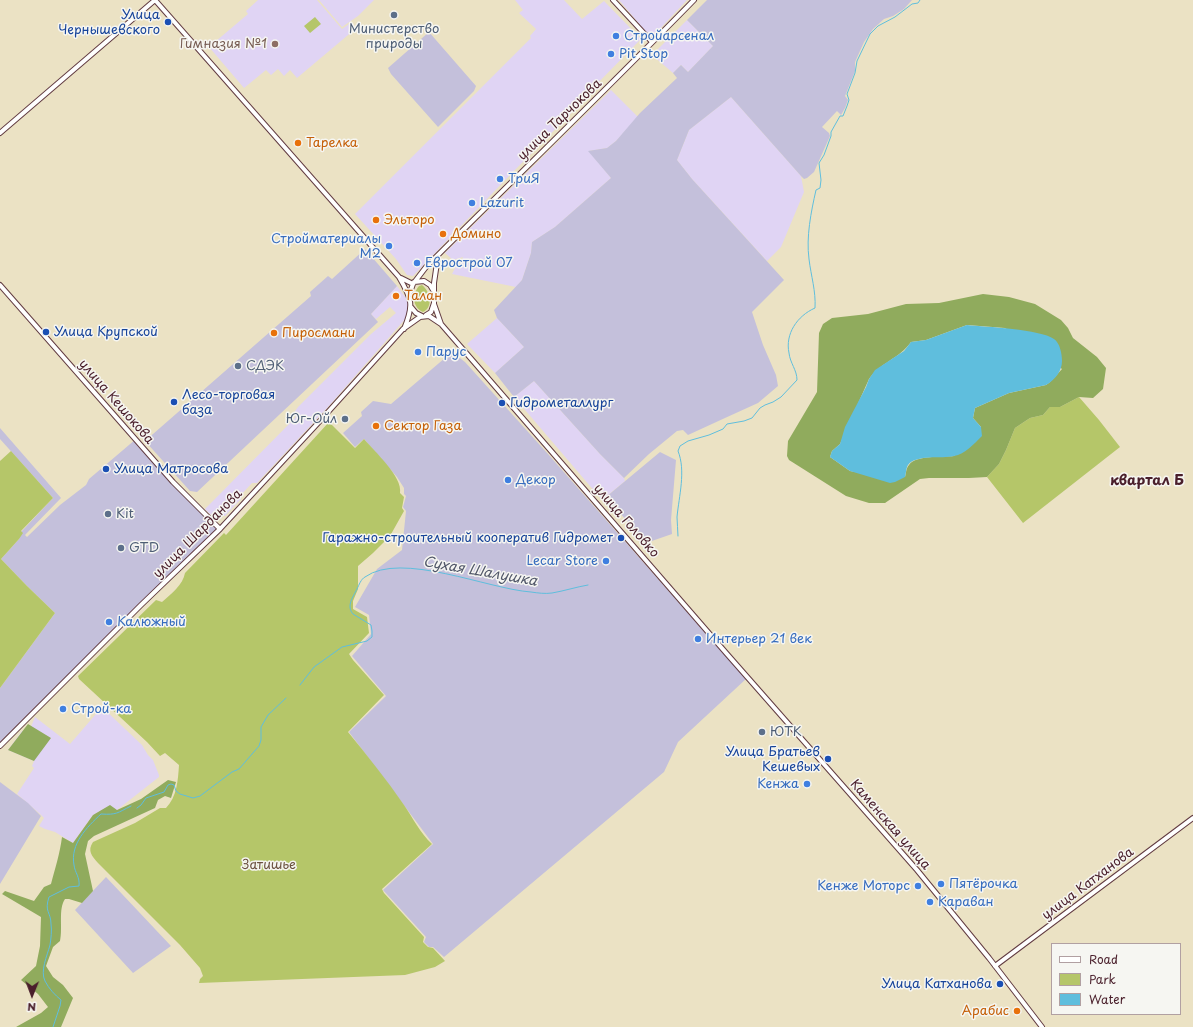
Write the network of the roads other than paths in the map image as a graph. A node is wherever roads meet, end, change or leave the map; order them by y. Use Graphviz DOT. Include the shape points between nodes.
graph roads {
  1 [pos="155,0"];
  2 [pos="613,0"];
  3 [pos="694,0"];
  4 [pos="652,42"];
  5 [pos="0,133"];
  6 [pos="439,255"];
  7 [pos="399,277"];
  8 [pos="414,283"];
  9 [pos="0,285"];
  10 [pos="433,290"];
  11 [pos="409,296"];
  12 [pos="434,303"];
  13 [pos="411,307"];
  14 [pos="424,316"];
  15 [pos="441,324"];
  16 [pos="403,329"];
  17 [pos="220,529"];
  18 [pos="795,731"];
  19 [pos="0,746"];
  20 [pos="1193,818"];
  21 [pos="995,966"];
  22 [pos="1042,1027"];
  1 -- 5 [label="street"];
  1 -- 7 [label="street"];
  2 -- 4 [label="street"];
  3 -- 4 [label="street, улица Тарчокова"];
  4 -- 6 [label="street, улица Тарчокова"];
  6 -- 8 [label="street, улица Тарчокова"];
  6 -- 10 [label="street"];
  7 -- 8 [label="street"];
  7 -- 11 [label="street"];
  8 -- 10 [label="street" via="424,281"];
  8 -- 11 [label="street"];
  9 -- 17 [label="street, улица Кешокова" via="173,482"];
  10 -- 12 [label="street"];
  11 -- 13 [label="street"];
  12 -- 14 [label="street" via="431,312"];
  12 -- 15 [label="street"];
  13 -- 14 [label="street" via="416,313"];
  13 -- 16 [label="street"];
  14 -- 15 [label="street" via="432,317"];
  14 -- 16 [label="street"];
  15 -- 18 [label="street, улица Головко"];
  16 -- 17 [label="street, улица Шарданова"];
  17 -- 19 [label="street, улица Шарданова" via="140,605"];
  18 -- 21 [label="street, Каменская улица" via="917,870"];
  20 -- 21 [label="street, улица Катханова"];
  21 -- 22 [label="street, Каменская улица"];
}
